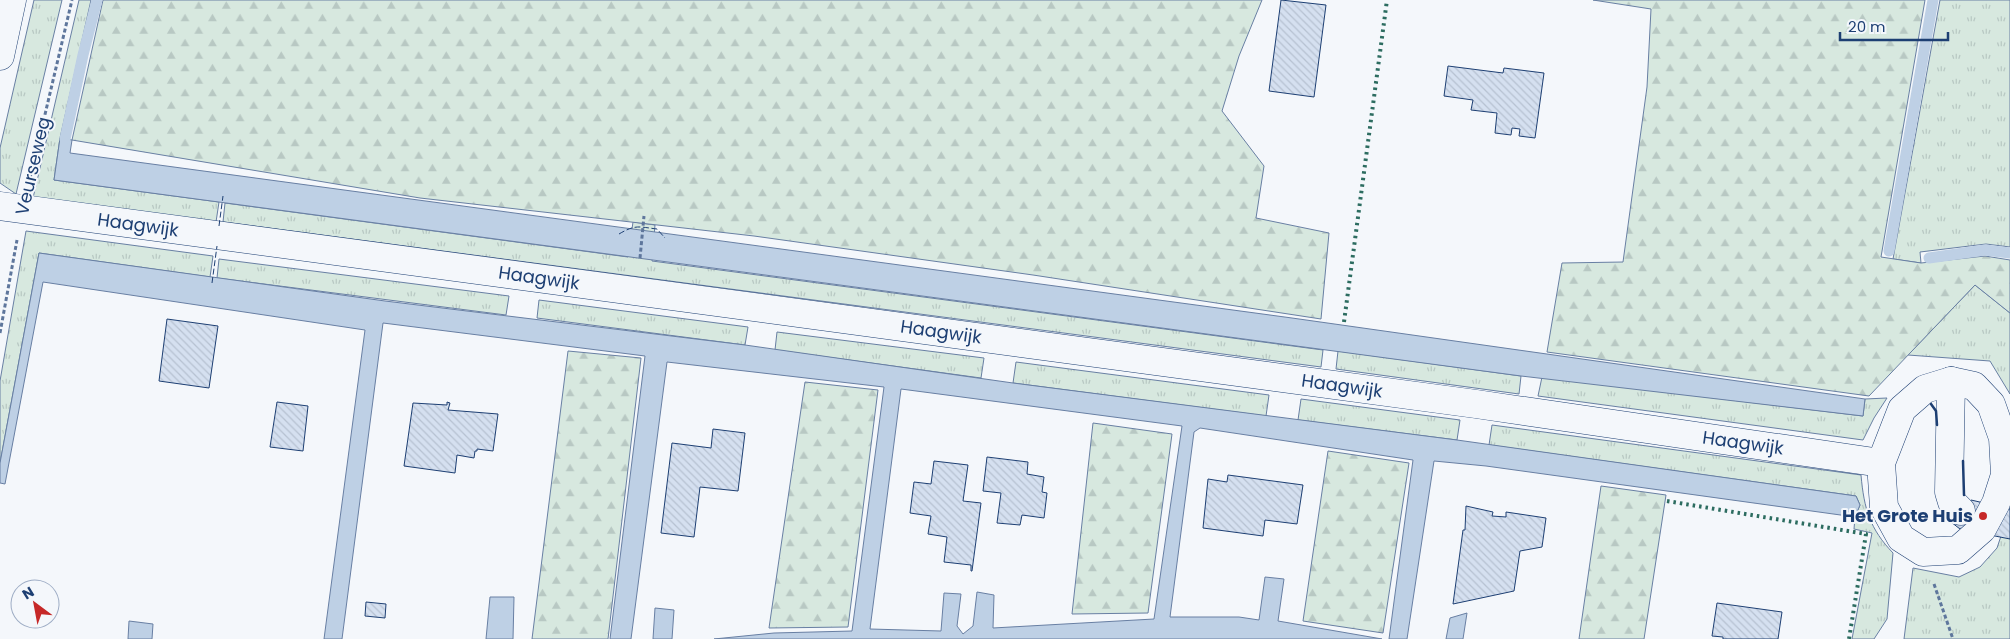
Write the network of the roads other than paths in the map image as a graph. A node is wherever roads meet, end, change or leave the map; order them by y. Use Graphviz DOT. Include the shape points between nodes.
graph roads {
  1 [pos="12,0"];
  2 [pos="0,56"];
  3 [pos="11,208"];
  4 [pos="1951,382"];
  5 [pos="1881,463"];
  6 [pos="1961,511"];
  1 -- 2 [label="street"];
  3 -- 5 [label="street, Haagwijk" via="1503,408"];
  4 -- 5 [label="street" via="1925,388 1902,409"];
  4 -- 5 [label="street" via="1974,386 1991,404 2003,438 2005,475 1996,503 1982,529 1958,550 1923,552 1901,538 1884,507"];
  4 -- 6 [label="street" via="1949,492 1952,502"];
}
